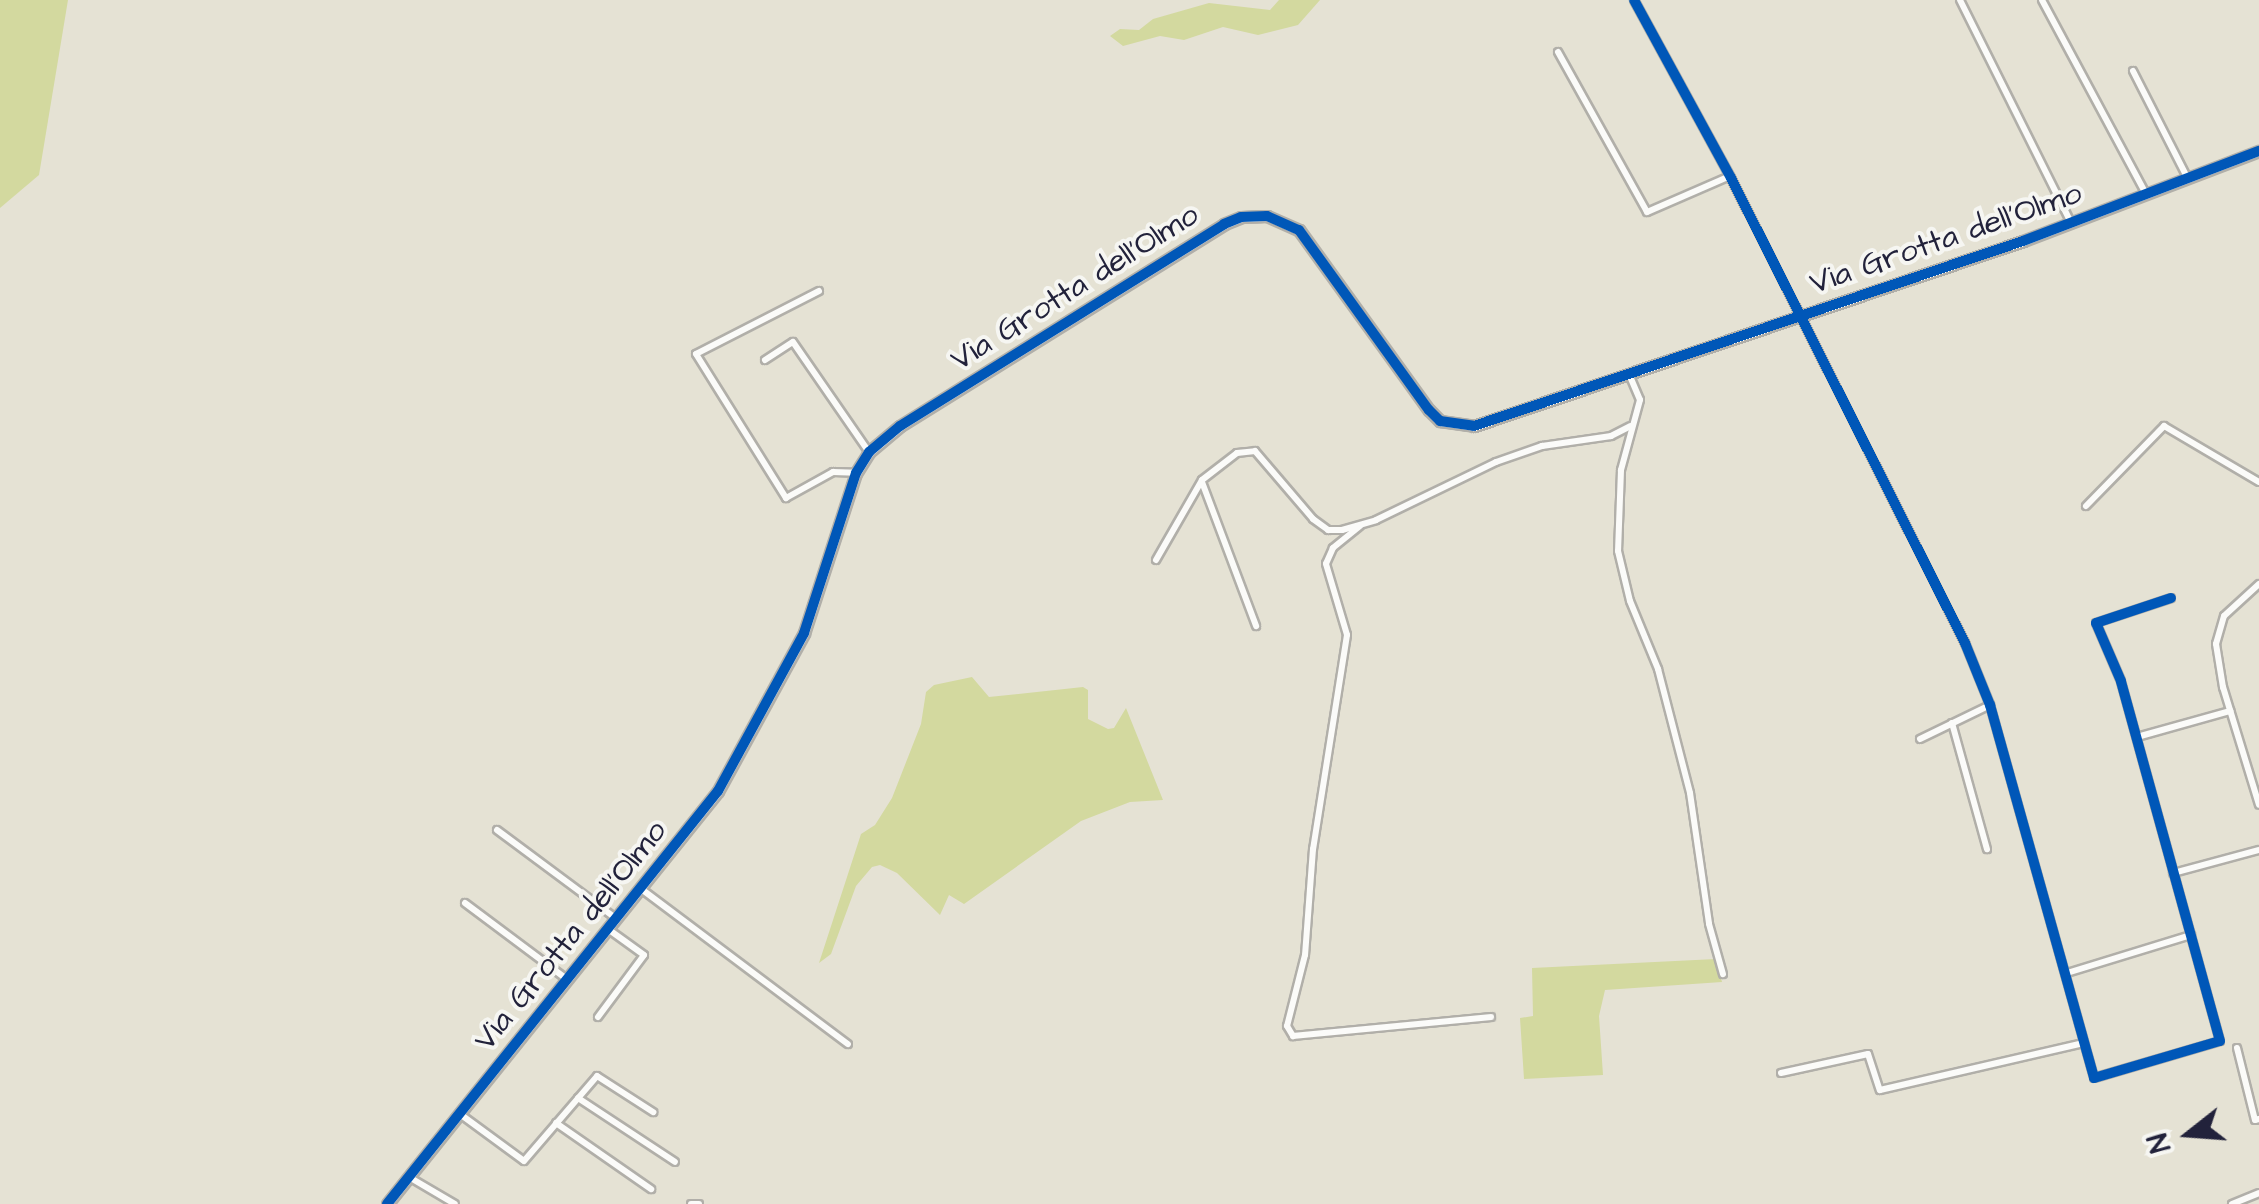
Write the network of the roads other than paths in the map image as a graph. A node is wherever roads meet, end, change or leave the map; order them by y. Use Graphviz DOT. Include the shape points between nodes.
graph roads {
  1 [pos="1634,0"];
  2 [pos="1960,0"];
  3 [pos="2042,0"];
  4 [pos="1558,52"];
  5 [pos="2133,71"];
  6 [pos="2259,151"];
  7 [pos="1730,176"];
  8 [pos="2188,178"];
  9 [pos="2146,195"];
  10 [pos="2071,223"];
  11 [pos="819,291"];
  12 [pos="1801,315"];
  13 [pos="765,360"];
  14 [pos="1629,373"];
  15 [pos="1630,426"];
  16 [pos="869,452"];
  17 [pos="856,473"];
  18 [pos="1202,480"];
  19 [pos="2259,482"];
  20 [pos="2086,506"];
  21 [pos="1360,526"];
  22 [pos="1156,560"];
  23 [pos="2259,584"];
  24 [pos="2171,598"];
  25 [pos="1256,626"];
  26 [pos="1990,705"];
  27 [pos="2230,711"];
  28 [pos="1952,723"];
  29 [pos="2137,737"];
  30 [pos="1920,739"];
  31 [pos="2259,805"];
  32 [pos="497,830"];
  33 [pos="1987,849"];
  34 [pos="2259,850"];
  35 [pos="2174,873"];
  36 [pos="640,888"];
  37 [pos="465,904"];
  38 [pos="616,919"];
  39 [pos="608,929"];
  40 [pos="2191,935"];
  41 [pos="2067,973"];
  42 [pos="1724,974"];
  43 [pos="569,980"];
  44 [pos="598,1017"];
  45 [pos="1491,1017"];
  46 [pos="2084,1043"];
  47 [pos="848,1044"];
  48 [pos="2236,1048"];
  49 [pos="1780,1073"];
  50 [pos="578,1098"];
  51 [pos="653,1112"];
  52 [pos="460,1114"];
  53 [pos="2259,1119"];
  54 [pos="556,1123"];
  55 [pos="675,1162"];
  56 [pos="409,1178"];
  57 [pos="651,1189"];
  58 [pos="2259,1193"];
  59 [pos="387,1204"];
  60 [pos="455,1204"];
  61 [pos="691,1204"];
  62 [pos="699,1204"];
  63 [pos="2232,1204"];
  1 -- 7 [label="street"];
  2 -- 10 [label="street"];
  3 -- 9 [label="street"];
  4 -- 7 [label="street" via="1647,212"];
  5 -- 8 [label="street"];
  6 -- 8 [label="street, Via Grotta dell'Olmo"];
  7 -- 12 [label="street"];
  8 -- 9 [label="street, Via Grotta dell'Olmo"];
  9 -- 10 [label="street, Via Grotta dell'Olmo"];
  10 -- 12 [label="street, Via Grotta dell'Olmo"];
  11 -- 17 [label="street" via="696,354 786,498 832,472"];
  12 -- 14 [label="street, Via Grotta dell'Olmo"];
  12 -- 26 [label="street" via="1923,553"];
  13 -- 16 [label="street" via="793,342"];
  14 -- 15 [label="street" via="1640,400"];
  14 -- 16 [label="street, Via Grotta dell'Olmo" via="1474,426 1440,421 1308,238 1277,219 1242,217 900,426"];
  15 -- 21 [label="street" via="1496,462"];
  15 -- 42 [label="street" via="1618,551 1690,793 1709,924"];
  16 -- 17 [label="street, Via Grotta dell'Olmo"];
  17 -- 36 [label="street, Via Grotta dell'Olmo" via="804,633 718,791"];
  18 -- 21 [label="street" via="1236,453 1255,451 1328,530"];
  18 -- 22 [label="street"];
  18 -- 25 [label="street"];
  19 -- 20 [label="street" via="2164,426"];
  21 -- 45 [label="street" via="1333,548 1326,564 1348,636 1313,848 1305,954 1287,1026 1293,1036"];
  23 -- 27 [label="street" via="2224,616 2216,644"];
  24 -- 29 [label="street" via="2096,623"];
  26 -- 28 [label="street"];
  26 -- 41 [label="street"];
  27 -- 29 [label="street"];
  27 -- 31 [label="street"];
  28 -- 30 [label="street"];
  28 -- 33 [label="street"];
  29 -- 35 [label="street"];
  32 -- 38 [label="street"];
  34 -- 35 [label="street"];
  35 -- 40 [label="street"];
  36 -- 38 [label="street, Via Grotta dell'Olmo"];
  36 -- 47 [label="street"];
  37 -- 43 [label="street"];
  38 -- 39 [label="street, Via Grotta dell'Olmo"];
  39 -- 43 [label="street, Via Grotta dell'Olmo"];
  39 -- 44 [label="street" via="644,954"];
  40 -- 41 [label="street"];
  40 -- 46 [label="street" via="2220,1040 2094,1078"];
  41 -- 46 [label="street"];
  43 -- 52 [label="street, Via Grotta dell'Olmo"];
  46 -- 49 [label="street" via="1880,1090 1868,1054"];
  48 -- 53 [label="street" via="2254,1120"];
  50 -- 51 [label="street" via="596,1076"];
  50 -- 54 [label="street"];
  50 -- 55 [label="street"];
  52 -- 54 [label="street" via="524,1161"];
  52 -- 56 [label="street, Via Grotta dell'Olmo"];
  54 -- 57 [label="street"];
  56 -- 59 [label="street, Via Grotta dell'Olmo"];
  56 -- 60 [label="street"];
  58 -- 63 [label="street"];
  61 -- 62 [label="street"];
}
